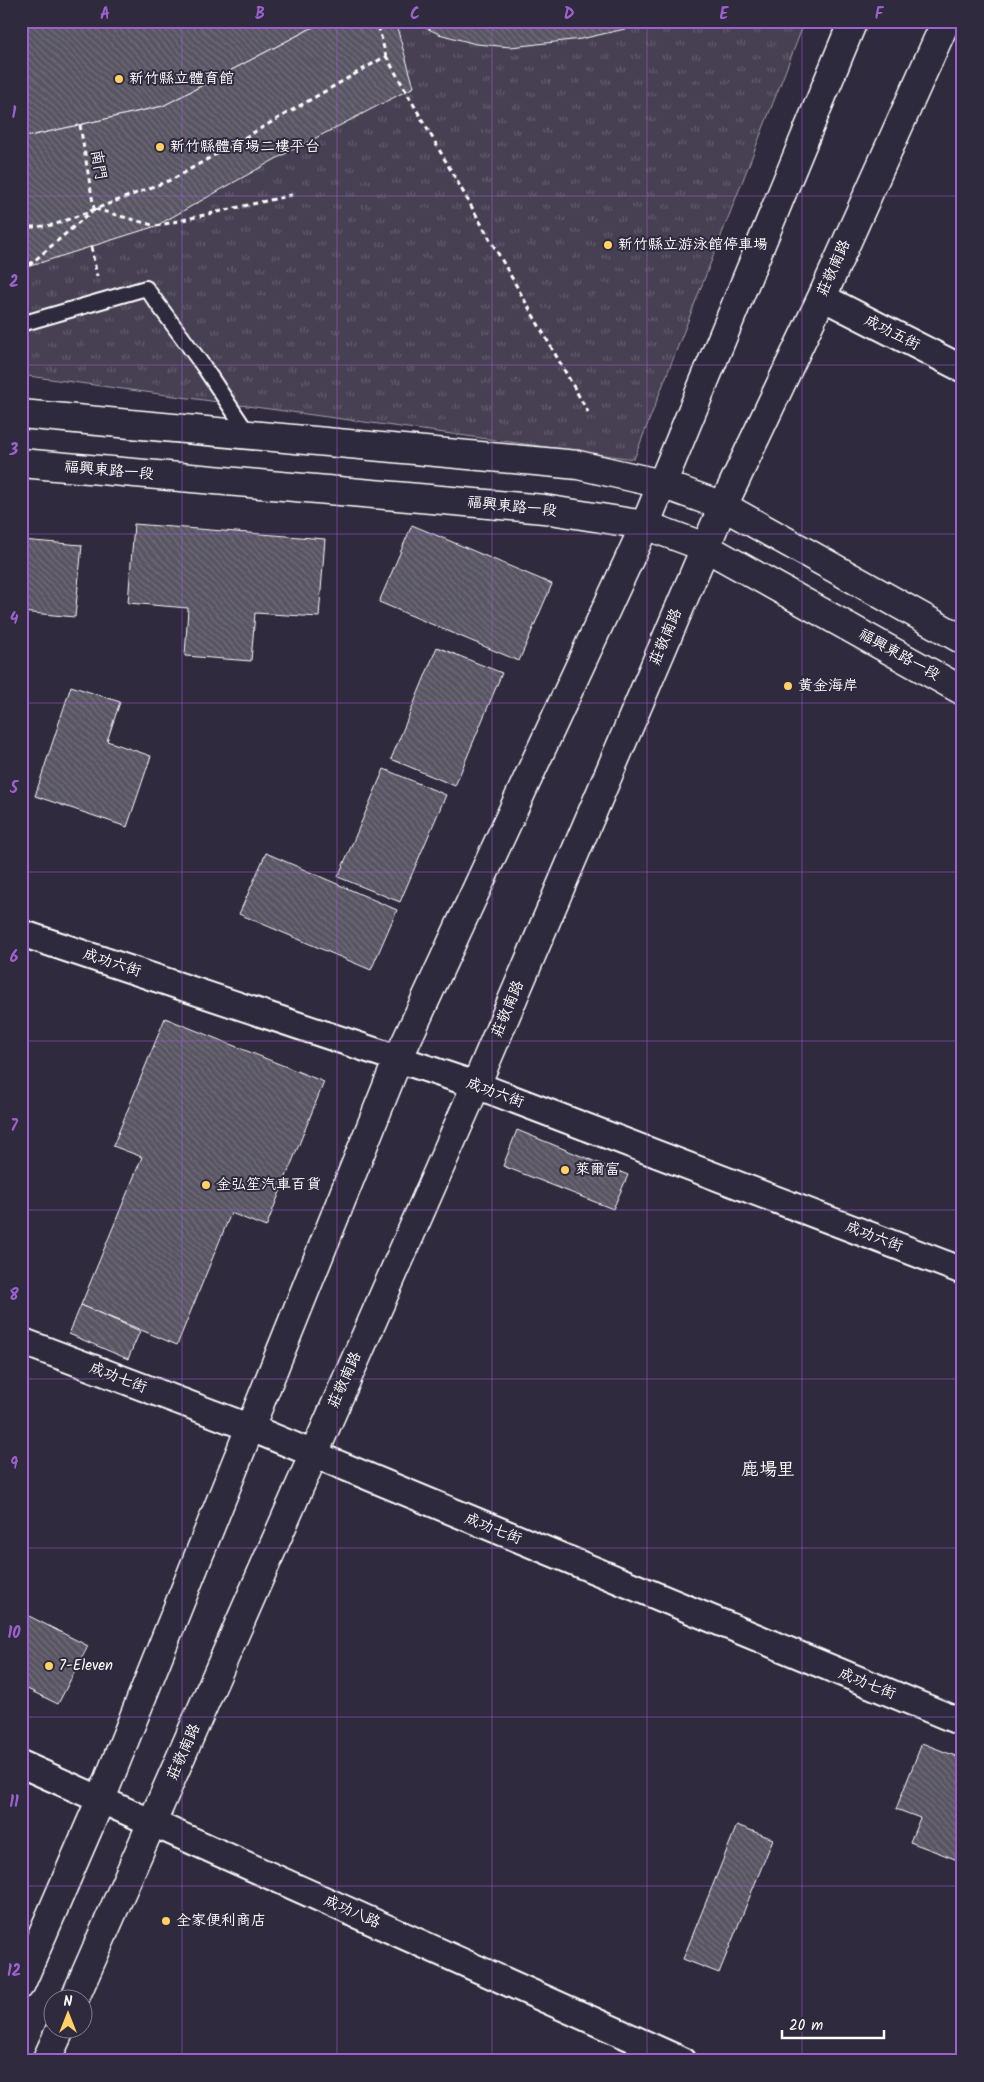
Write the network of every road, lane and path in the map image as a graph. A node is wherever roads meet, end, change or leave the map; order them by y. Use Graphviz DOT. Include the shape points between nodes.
graph roads {
  1 [pos="377,21"];
  2 [pos="853,21"];
  3 [pos="946,21"];
  4 [pos="386,56"];
  5 [pos="80,125"];
  6 [pos="292,195"];
  7 [pos="94,208"];
  8 [pos="21,228"];
  9 [pos="21,269"];
  10 [pos="822,297"];
  11 [pos="21,324"];
  12 [pos="963,369"];
  13 [pos="588,412"];
  14 [pos="21,414"];
  15 [pos="249,435"];
  16 [pos="21,463"];
  17 [pos="662,484"];
  18 [pos="722,506"];
  19 [pos="645,526"];
  20 [pos="705,547"];
  21 [pos="963,640"];
  22 [pos="963,691"];
  23 [pos="21,933"];
  24 [pos="398,1059"];
  25 [pos="476,1085"];
  26 [pos="963,1271"];
  27 [pos="21,1341"];
  28 [pos="251,1428"];
  29 [pos="313,1454"];
  30 [pos="963,1723"];
  31 [pos="21,1764"];
  32 [pos="101,1799"];
  33 [pos="152,1823"];
  34 [pos="21,1984"];
  35 [pos="78,1990"];
  36 [pos="55,2040"];
  37 [pos="46,2061"];
  38 [pos="684,2061"];
  1 -- 4 [label="path"];
  2 -- 17 [label="street"];
  3 -- 10 [label="street, 莊敬南路"];
  4 -- 7 [label="path" via="173,180"];
  4 -- 13 [label="path"];
  5 -- 7 [label="path, 南門"];
  6 -- 7 [label="path" via="156,226"];
  7 -- 8 [label="path" via="54,225"];
  7 -- 9 [label="path"];
  10 -- 12 [label="street, 成功五街"];
  10 -- 18 [label="street, 莊敬南路"];
  11 -- 15 [label="lane" via="146,288"];
  14 -- 15 [label="street"];
  15 -- 17 [label="street" via="578,465"];
  16 -- 19 [label="street, 福興東路一段" via="544,509"];
  17 -- 18 [label="street"];
  17 -- 19 [label="street"];
  18 -- 20 [label="street, 莊敬南路"];
  18 -- 21 [label="street"];
  19 -- 20 [label="street, 福興東路一段"];
  19 -- 24 [label="street"];
  20 -- 22 [label="street, 福興東路一段"];
  20 -- 25 [label="street, 莊敬南路"];
  23 -- 24 [label="street, 成功六街"];
  24 -- 25 [label="street, 成功六街"];
  24 -- 28 [label="street"];
  25 -- 26 [label="street, 成功六街"];
  25 -- 29 [label="street, 莊敬南路"];
  27 -- 28 [label="street, 成功七街"];
  28 -- 29 [label="street, 成功七街"];
  28 -- 32 [label="street"];
  29 -- 30 [label="street, 成功七街"];
  29 -- 33 [label="street, 莊敬南路"];
  31 -- 32 [label="street, 成功八路"];
  32 -- 33 [label="street, 成功八路"];
  32 -- 34 [label="street"];
  33 -- 35 [label="street, 莊敬南路"];
  33 -- 38 [label="street, 成功八路"];
  36 -- 37 [label="street"];
}
